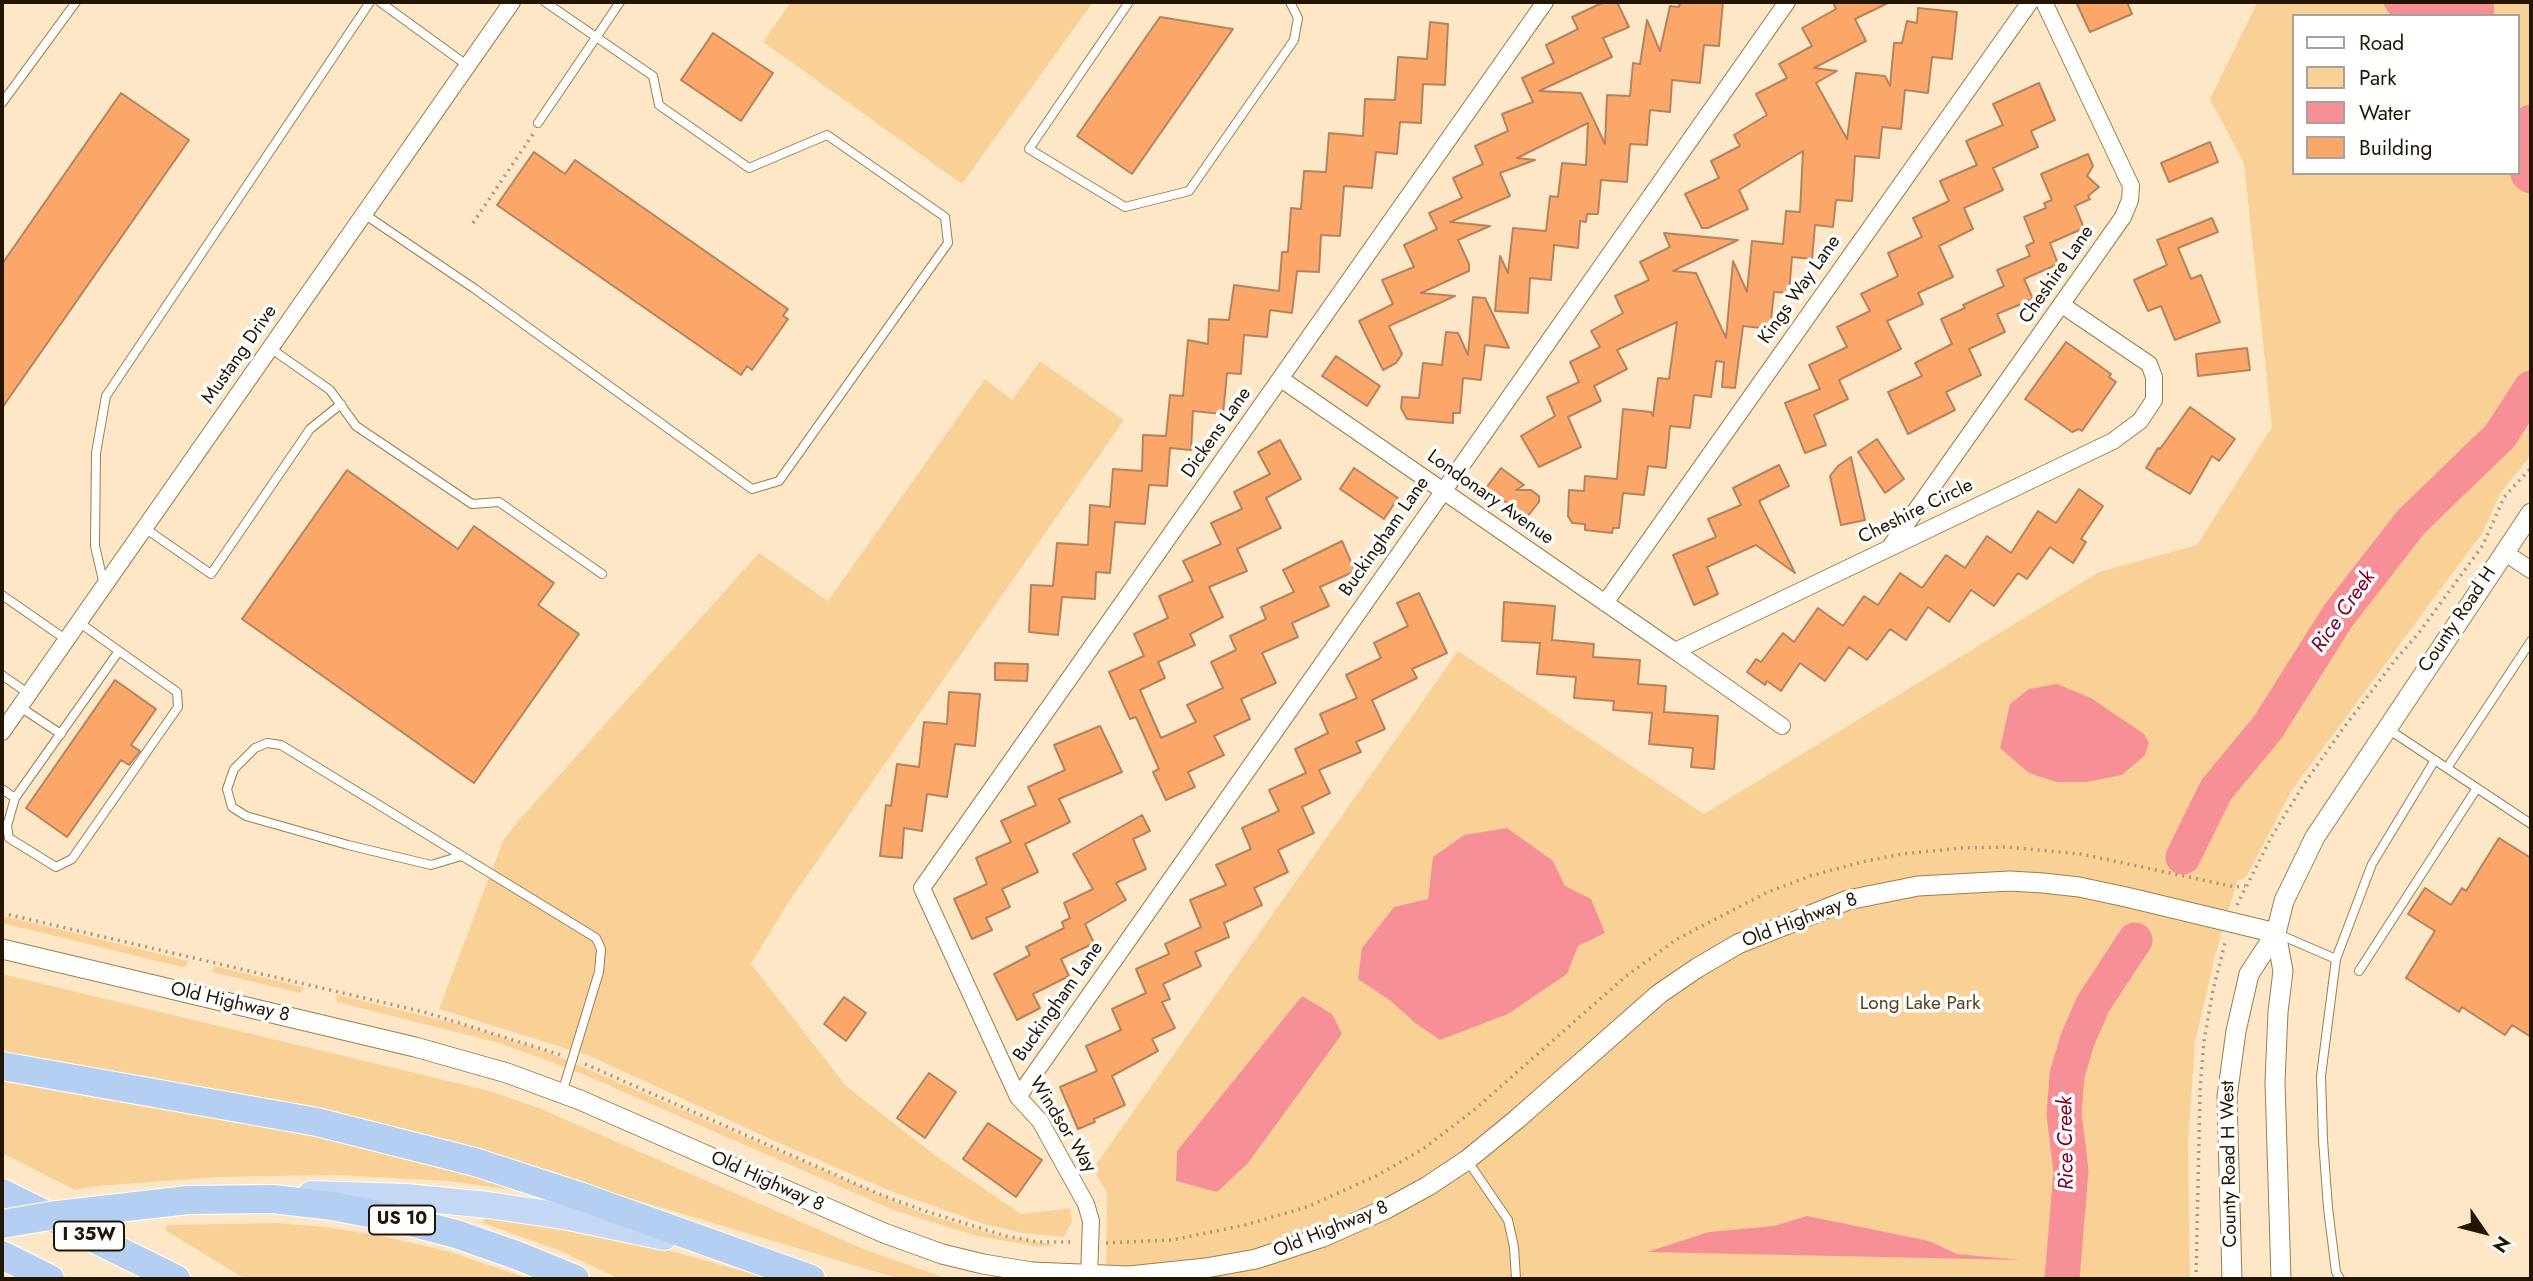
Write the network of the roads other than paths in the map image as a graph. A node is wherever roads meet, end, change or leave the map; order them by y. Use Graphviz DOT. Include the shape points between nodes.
graph roads {
  1 [pos="76,2"];
  2 [pos="370,2"];
  3 [pos="380,2"];
  4 [pos="512,2"];
  5 [pos="545,2"];
  6 [pos="620,2"];
  7 [pos="1129,2"];
  8 [pos="1290,2"];
  9 [pos="1545,2"];
  10 [pos="1787,2"];
  11 [pos="2030,2"];
  12 [pos="2044,2"];
  13 [pos="595,36"];
  14 [pos="468,66"];
  15 [pos="2,103"];
  16 [pos="538,123"];
  17 [pos="364,214"];
  18 [pos="2062,305"];
  19 [pos="270,348"];
  20 [pos="1281,379"];
  21 [pos="341,404"];
  22 [pos="1444,491"];
  23 [pos="2530,518"];
  24 [pos="146,529"];
  25 [pos="1889,549"];
  26 [pos="2504,552"];
  27 [pos="2531,570"];
  28 [pos="602,574"];
  29 [pos="104,587"];
  30 [pos="2,595"];
  31 [pos="1605,603"];
  32 [pos="80,623"];
  33 [pos="68,641"];
  34 [pos="2531,641"];
  35 [pos="119,651"];
  36 [pos="1675,652"];
  37 [pos="2,675"];
  38 [pos="25,701"];
  39 [pos="1782,726"];
  40 [pos="2386,727"];
  41 [pos="2,732"];
  42 [pos="61,734"];
  43 [pos="2435,760"];
  44 [pos="2447,768"];
  45 [pos="2477,788"];
  46 [pos="2,789"];
  47 [pos="15,798"];
  48 [pos="2531,824"];
  49 [pos="461,856"];
  50 [pos="922,888"];
  51 [pos="2276,933"];
  52 [pos="2,949"];
  53 [pos="2336,959"];
  54 [pos="2359,971"];
  55 [pos="2,1066"];
  56 [pos="562,1093"];
  57 [pos="1018,1097"];
  58 [pos="1467,1160"];
  59 [pos="2,1193"];
  60 [pos="220,1199"];
  61 [pos="2,1224"];
  62 [pos="2,1255"];
  63 [pos="1089,1275"];
  64 [pos="50,1279"];
  65 [pos="176,1279"];
  66 [pos="575,1279"];
  67 [pos="809,1279"];
  68 [pos="1516,1279"];
  69 [pos="2232,1279"];
  70 [pos="2281,1279"];
  71 [pos="2340,1279"];
  1 -- 15 [label="lane"];
  2 -- 29 [label="lane" via="106,396 95,466 95,546"];
  3 -- 14 [label="lane"];
  4 -- 14 [label="street, Mustang Drive"];
  5 -- 13 [label="lane"];
  6 -- 13 [label="lane"];
  7 -- 8 [label="lane" via="1029,149 1125,207 1189,191 1294,40 1298,18"];
  9 -- 20 [label="street, Dickens Lane"];
  10 -- 22 [label="street, Buckingham Lane"];
  11 -- 31 [label="street, Kings Way Lane"];
  12 -- 18 [label="street, Cheshire Lane" via="2131,187 2123,217"];
  13 -- 16 [label="lane"];
  13 -- 17 [label="lane" via="653,76 659,106 749,168 827,135 945,216 948,243 779,481 752,489"];
  14 -- 17 [label="street, Mustang Drive"];
  17 -- 19 [label="street, Mustang Drive"];
  18 -- 25 [label="street, Cheshire Lane"];
  18 -- 25 [label="street, Cheshire Circle" via="2149,364 2154,400 2140,421 2113,441"];
  19 -- 21 [label="lane" via="330,390"];
  19 -- 24 [label="street, Mustang Drive"];
  20 -- 22 [label="street, Londonary Avenue"];
  20 -- 50 [label="street, Dickens Lane"];
  21 -- 24 [label="lane" via="310,429 211,574"];
  21 -- 28 [label="lane" via="356,426 472,505 499,502"];
  22 -- 31 [label="street, Londonary Avenue"];
  22 -- 57 [label="street, Buckingham Lane"];
  23 -- 26 [label="street, County Road H"];
  24 -- 29 [label="street, Mustang Drive"];
  25 -- 36 [label="street, Cheshire Circle"];
  26 -- 27 [label="street"];
  26 -- 40 [label="street, County Road H"];
  29 -- 32 [label="street, Mustang Drive"];
  30 -- 33 [label="lane"];
  31 -- 36 [label="street, Londonary Avenue"];
  32 -- 33 [label="street, Mustang Drive"];
  32 -- 35 [label="lane"];
  33 -- 38 [label="street, Mustang Drive"];
  34 -- 44 [label="lane"];
  35 -- 42 [label="lane"];
  35 -- 47 [label="lane" via="177,692 178,707 72,859 57,867 9,838 6,826"];
  36 -- 39 [label="street"];
  37 -- 38 [label="lane"];
  38 -- 41 [label="street, Mustang Drive"];
  38 -- 42 [label="lane"];
  40 -- 43 [label="lane"];
  40 -- 51 [label="street, County Road H West" via="2315,837 2284,901"];
  42 -- 47 [label="lane"];
  43 -- 44 [label="lane"];
  43 -- 53 [label="lane" via="2372,864"];
  44 -- 45 [label="lane"];
  45 -- 48 [label="lane"];
  45 -- 54 [label="lane"];
  46 -- 47 [label="lane"];
  49 -- 49 [label="lane" via="281,745 267,743 255,748 234,769 227,789 232,807 246,816 431,865"];
  49 -- 56 [label="lane" via="596,938 601,949 599,972"];
  50 -- 57 [label="street, Windsor Way"];
  51 -- 53 [label="lane"];
  51 -- 58 [label="street, Old Highway 8" via="2114,894 2043,883 1917,886 1848,900 1738,944 1697,968 1631,1017"];
  51 -- 69 [label="street, County Road H West" via="2249,974 2229,1068"];
  51 -- 70 [label="street, County Road H West" via="2283,971 2275,1082"];
  52 -- 56 [label="street, Old Highway 8" via="415,1047"];
  53 -- 71 [label="lane" via="2321,1076 2328,1208"];
  55 -- 67 [label="highway" via="317,1122 475,1162"];
  56 -- 63 [label="street, Old Highway 8" via="912,1244 999,1267"];
  57 -- 63 [label="street, Windsor Way" via="1040,1121 1086,1204 1091,1221"];
  58 -- 63 [label="street, Old Highway 8" via="1387,1209 1280,1252 1172,1273"];
  58 -- 68 [label="lane" via="1508,1220"];
  59 -- 65 [label="highway, I 35W"];
  60 -- 61 [label="highway, US 10, bridge"];
  60 -- 66 [label="highway, US 10" via="273,1199 394,1218 468,1238"];
  60 -- 67 [label="highway" via="325,1194 488,1205 650,1233"];
  62 -- 64 [label="highway, I 35W"];
}
